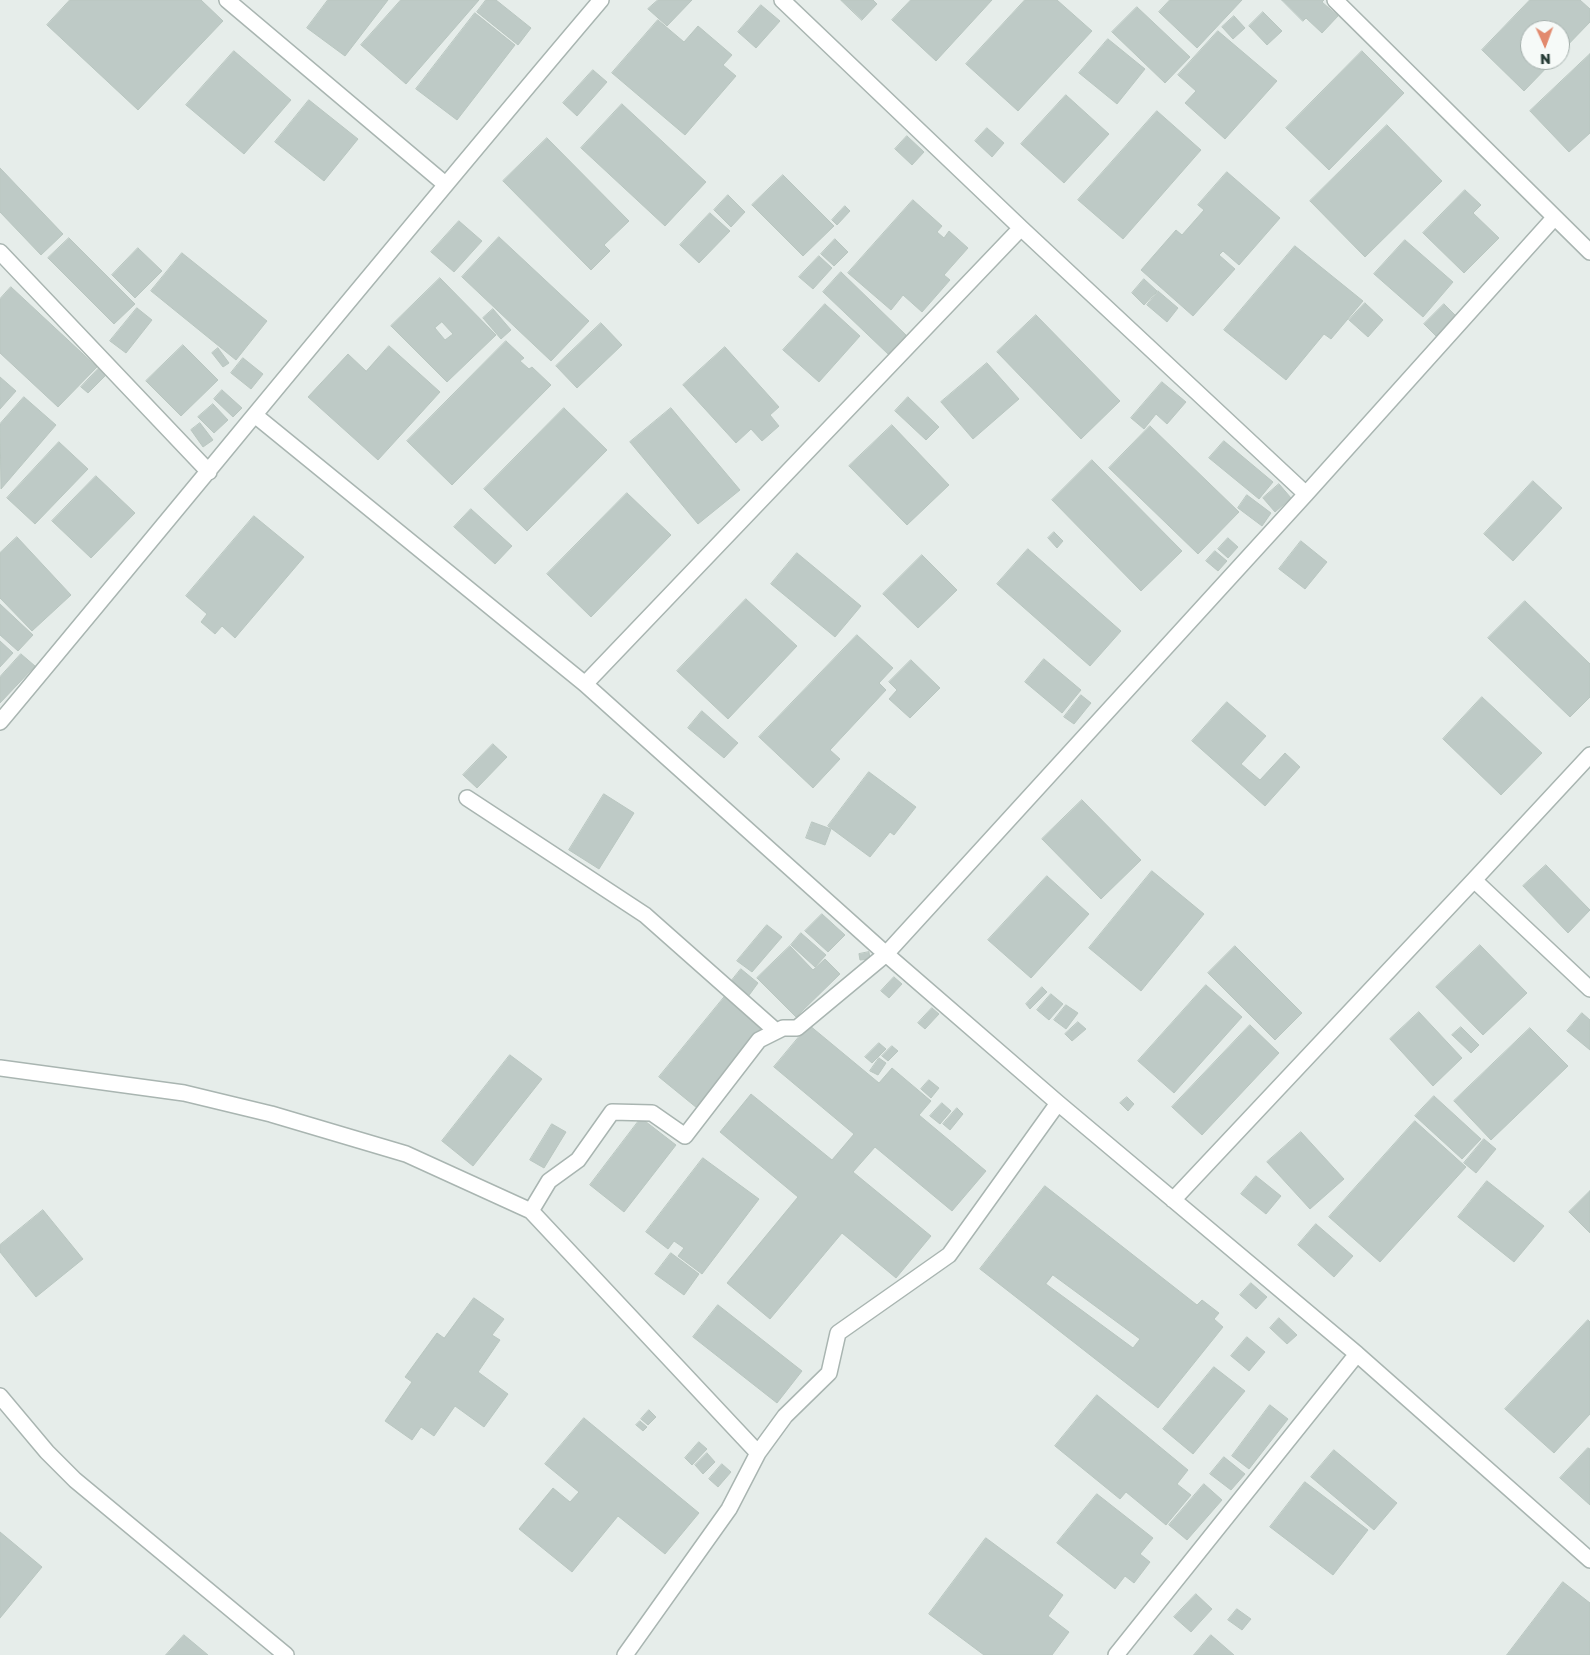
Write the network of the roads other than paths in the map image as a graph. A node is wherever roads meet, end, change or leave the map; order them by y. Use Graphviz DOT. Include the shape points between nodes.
graph roads {
  1 [pos="227,0"];
  2 [pos="601,0"];
  3 [pos="782,0"];
  4 [pos="1335,0"];
  5 [pos="445,184"];
  6 [pos="1554,218"];
  7 [pos="1021,228"];
  8 [pos="0,252"];
  9 [pos="1590,252"];
  10 [pos="256,416"];
  11 [pos="209,472"];
  12 [pos="1306,494"];
  13 [pos="585,684"];
  14 [pos="0,722"];
  15 [pos="1590,755"];
  16 [pos="467,798"];
  17 [pos="1474,880"];
  18 [pos="886,954"];
  19 [pos="1590,989"];
  20 [pos="776,1031"];
  21 [pos="0,1068"];
  22 [pos="1058,1103"];
  23 [pos="1173,1200"];
  24 [pos="531,1211"];
  25 [pos="1357,1354"];
  26 [pos="0,1396"];
  27 [pos="758,1453"];
  28 [pos="1590,1560"];
  29 [pos="286,1655"];
  30 [pos="625,1655"];
  31 [pos="1116,1655"];
  1 -- 5 [label="street"];
  2 -- 5 [label="street"];
  3 -- 7 [label="street"];
  4 -- 6 [label="street"];
  5 -- 10 [label="street"];
  6 -- 9 [label="street"];
  6 -- 12 [label="street"];
  7 -- 12 [label="street"];
  7 -- 13 [label="street"];
  8 -- 11 [label="street"];
  10 -- 11 [label="street"];
  10 -- 13 [label="street"];
  11 -- 14 [label="street"];
  12 -- 18 [label="street"];
  13 -- 18 [label="street"];
  15 -- 17 [label="street"];
  16 -- 20 [label="street" via="646,914"];
  17 -- 19 [label="street"];
  17 -- 23 [label="street"];
  18 -- 20 [label="street" via="797,1028"];
  18 -- 22 [label="street"];
  20 -- 24 [label="street" via="759,1040 685,1136 652,1113 612,1112 578,1160 549,1181"];
  21 -- 24 [label="street" via="184,1093 271,1114 406,1154"];
  22 -- 23 [label="street"];
  22 -- 27 [label="street" via="949,1255 838,1333 829,1373 785,1416"];
  23 -- 25 [label="street"];
  24 -- 27 [label="street"];
  25 -- 28 [label="street"];
  25 -- 31 [label="street"];
  26 -- 29 [label="street" via="75,1480"];
  27 -- 30 [label="street" via="729,1509"];
}
